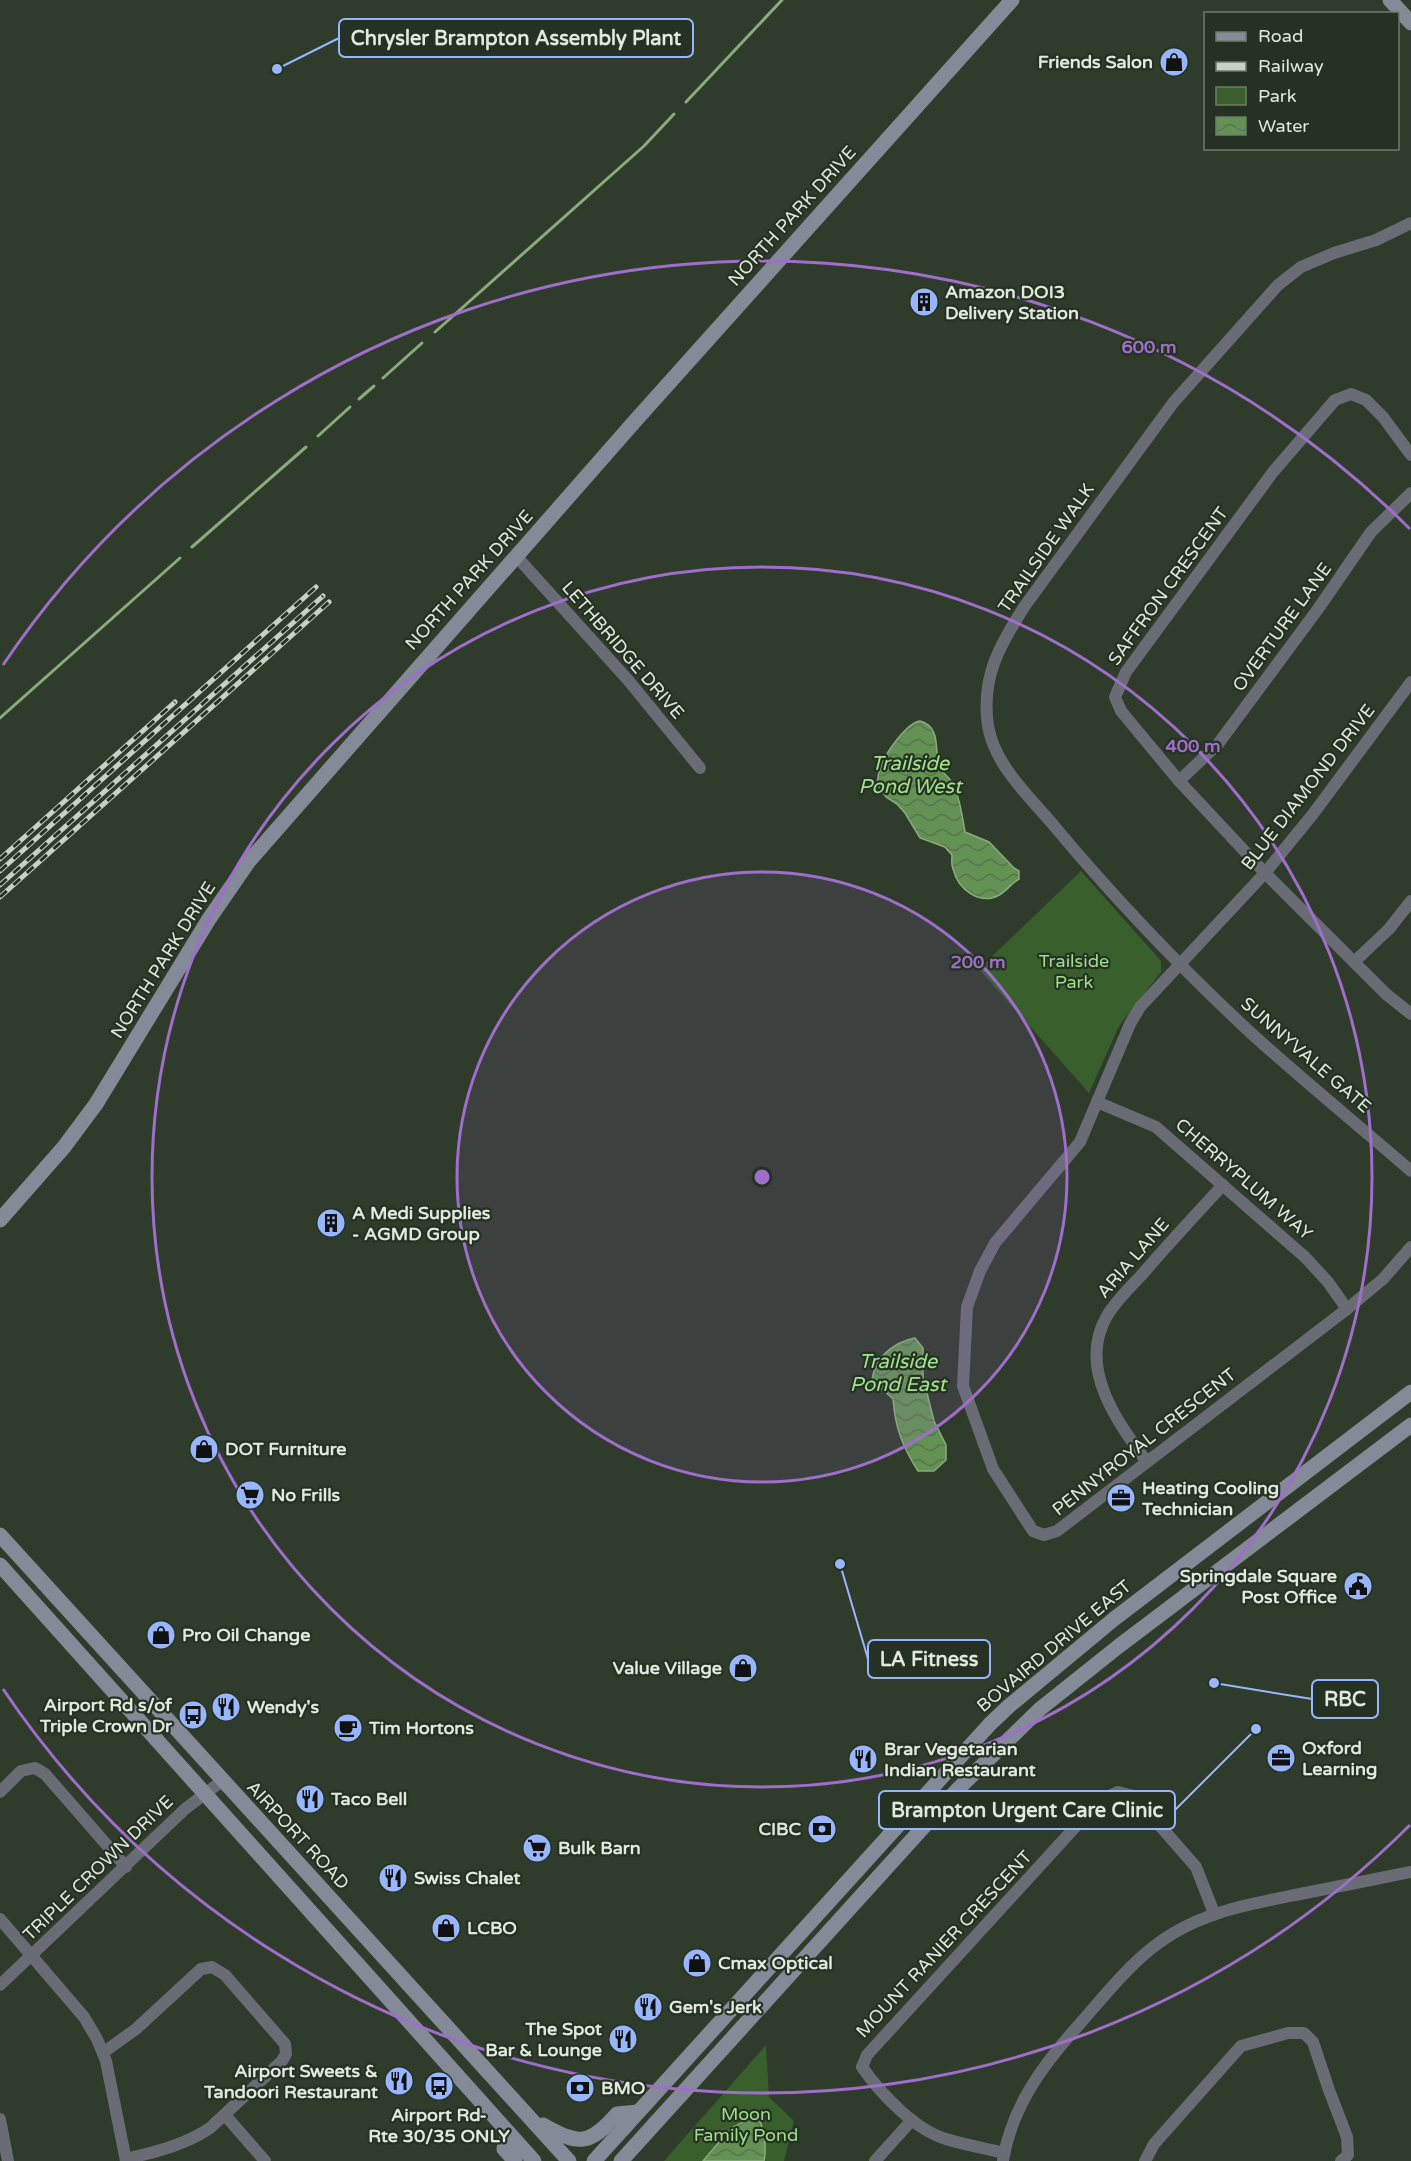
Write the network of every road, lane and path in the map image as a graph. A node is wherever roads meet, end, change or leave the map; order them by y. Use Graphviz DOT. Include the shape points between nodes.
graph roads {
  1 [pos="1012,0"];
  2 [pos="1390,0"];
  3 [pos="1411,23"];
  4 [pos="1411,223"];
  5 [pos="1411,455"];
  6 [pos="1411,493"];
  7 [pos="517,557"];
  8 [pos="1411,682"];
  9 [pos="700,768"];
  10 [pos="1179,781"];
  11 [pos="1265,873"];
  12 [pos="1411,901"];
  13 [pos="1354,962"];
  14 [pos="1180,964"];
  15 [pos="1411,1014"];
  16 [pos="1097,1102"];
  17 [pos="1411,1171"];
  18 [pos="1223,1185"];
  19 [pos="0,1220"];
  20 [pos="1411,1247"];
  21 [pos="1347,1309"];
  22 [pos="1411,1392"];
  23 [pos="1411,1425"];
  24 [pos="1147,1462"];
  25 [pos="0,1535"];
  26 [pos="0,1565"];
  27 [pos="1114,1619"];
  28 [pos="1119,1646"];
  29 [pos="222,1781"];
  30 [pos="0,1792"];
  31 [pos="206,1793"];
  32 [pos="126,1867"];
  33 [pos="1411,1872"];
  34 [pos="1214,1913"];
  35 [pos="0,1920"];
  36 [pos="32,1955"];
  37 [pos="0,1985"];
  38 [pos="104,2052"];
  39 [pos="638,2112"];
  40 [pos="225,2115"];
  41 [pos="530,2118"];
  42 [pos="0,2119"];
  43 [pos="912,2120"];
  44 [pos="654,2125"];
  45 [pos="508,2132"];
  46 [pos="1004,2157"];
  47 [pos="126,2160"];
  48 [pos="8,2161"];
  49 [pos="265,2161"];
  50 [pos="515,2161"];
  51 [pos="534,2161"];
  52 [pos="569,2161"];
  53 [pos="594,2161"];
  54 [pos="621,2161"];
  55 [pos="634,2161"];
  56 [pos="875,2161"];
  57 [pos="1145,2161"];
  58 [pos="1341,2161"];
  1 -- 7 [label="main road, NORTH PARK DRIVE"];
  2 -- 3 [label="main road"];
  4 -- 14 [label="street, TRAILSIDE WALK" via="1301,267 1278,285 1173,403 1024,607 1002,642 989,673 988,728 1000,762 1140,925"];
  5 -- 10 [label="street, SAFFRON CRESCENT" via="1366,400 1351,394 1335,400 1272,472 1126,672 1115,697 1120,711"];
  6 -- 10 [label="street, OVERTURE LANE" via="1371,532 1218,744"];
  7 -- 9 [label="street, LETHBRIDGE DRIVE" via="628,680"];
  7 -- 19 [label="main road, NORTH PARK DRIVE" via="249,861 96,1104"];
  8 -- 11 [label="street, BLUE DIAMOND DRIVE"];
  10 -- 11 [label="street, SAFFRON CRESCENT"];
  11 -- 13 [label="street, SAFFRON CRESCENT"];
  11 -- 14 [label="street, BLUE DIAMOND DRIVE"];
  12 -- 13 [label="street" via="1389,929"];
  13 -- 15 [label="street, SAFFRON CRESCENT"];
  14 -- 16 [label="street, PENNYROYAL CRESCENT" via="1140,1007"];
  14 -- 17 [label="street, SUNNYVALE GATE" via="1253,1034"];
  16 -- 18 [label="street, CHERRYPLUM WAY" via="1156,1126"];
  16 -- 24 [label="street, PENNYROYAL CRESCENT" via="1080,1142 995,1243 980,1271 967,1307 963,1386 993,1469 1033,1531 1044,1535 1057,1531"];
  18 -- 21 [label="street, CHERRYPLUM WAY" via="1305,1257"];
  18 -- 24 [label="street, ARIA LANE" via="1122,1296 1106,1317 1098,1341 1096,1364 1109,1407"];
  20 -- 21 [label="street, PENNYROYAL CRESCENT" via="1383,1279"];
  21 -- 24 [label="street, PENNYROYAL CRESCENT"];
  22 -- 27 [label="main road, BOVAIRD DRIVE EAST"];
  23 -- 28 [label="main road"];
  25 -- 29 [label="main road, AIRPORT ROAD"];
  26 -- 31 [label="main road"];
  27 -- 28 [label="main road"];
  27 -- 39 [label="main road, BOVAIRD DRIVE EAST" via="990,1724"];
  28 -- 44 [label="main road" via="1040,1708 983,1763"];
  29 -- 31 [label="street, TRIPLE CROWN DRIVE"];
  29 -- 41 [label="main road, AIRPORT ROAD"];
  30 -- 32 [label="street" via="21,1771 35,1768 45,1774"];
  31 -- 32 [label="street, TRIPLE CROWN DRIVE"];
  31 -- 45 [label="main road"];
  32 -- 36 [label="street, TRIPLE CROWN DRIVE"];
  33 -- 34 [label="street"];
  34 -- 43 [label="street, MOUNT RANIER CRESCENT" via="1196,1867 1134,1796 1118,1792 1100,1801 867,2055 862,2067"];
  34 -- 46 [label="street" via="1186,1925 1151,1948 1056,2050 1023,2099"];
  35 -- 36 [label="street"];
  36 -- 37 [label="street, TRIPLE CROWN DRIVE"];
  36 -- 38 [label="street" via="84,2017"];
  38 -- 40 [label="street" via="136,2029 201,1969 218,1969 282,2039 286,2050 279,2064"];
  38 -- 47 [label="street"];
  39 -- 41 [label="main road" via="617,2114 593,2137 580,2139 564,2137"];
  39 -- 53 [label="main road, BOVAIRD DRIVE EAST"];
  40 -- 47 [label="street" via="187,2141"];
  40 -- 49 [label="street"];
  41 -- 52 [label="main road, AIRPORT ROAD"];
  42 -- 48 [label="street"];
  43 -- 46 [label="street, MOUNT RANIER CRESCENT" via="943,2139"];
  43 -- 56 [label="street"];
  44 -- 54 [label="main road"];
  44 -- 55 [label="main road"];
  45 -- 50 [label="main road" via="504,2149"];
  45 -- 51 [label="main road"];
  57 -- 58 [label="street" via="1154,2144 1241,2046 1288,2033 1304,2033 1313,2042 1347,2137 1348,2155"];
}
